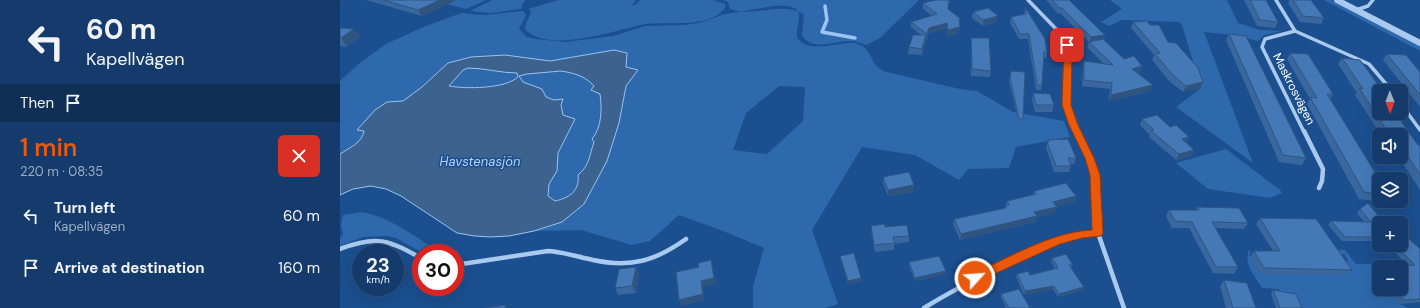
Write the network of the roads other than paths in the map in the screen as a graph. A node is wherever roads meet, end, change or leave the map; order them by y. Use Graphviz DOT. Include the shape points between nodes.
graph roads {
  1 [pos="1028,0"];
  2 [pos="1276,0"];
  3 [pos="1337,0"];
  4 [pos="1373,0"];
  5 [pos="1356,10"];
  6 [pos="1295,31"];
  7 [pos="1420,43"];
  8 [pos="1386,84"];
  9 [pos="1408,114"];
  10 [pos="1420,130"];
  11 [pos="1319,188"];
  12 [pos="1098,233"];
  13 [pos="686,239"];
  14 [pos="340,249"];
  15 [pos="412,253"];
  16 [pos="464,264"];
  17 [pos="924,308"];
  18 [pos="1124,308"];
  1 -- 12 [label="street" via="1056,28 1067,45 1067,105 1095,175"];
  2 -- 6 [label="street"];
  3 -- 5 [label="street"];
  4 -- 5 [label="street" via="1368,6"];
  5 -- 7 [label="street"];
  6 -- 8 [label="street" via="1369,64"];
  6 -- 11 [label="street, Maskrosvägen" via="1266,40 1262,46 1323,169"];
  9 -- 10 [label="street"];
  12 -- 17 [label="street" via="1057,240 975,278"];
  12 -- 18 [label="street"];
  13 -- 16 [label="street" via="658,257 632,264 599,261 565,252 549,251"];
  14 -- 15 [label="street" via="365,240 384,240"];
}
